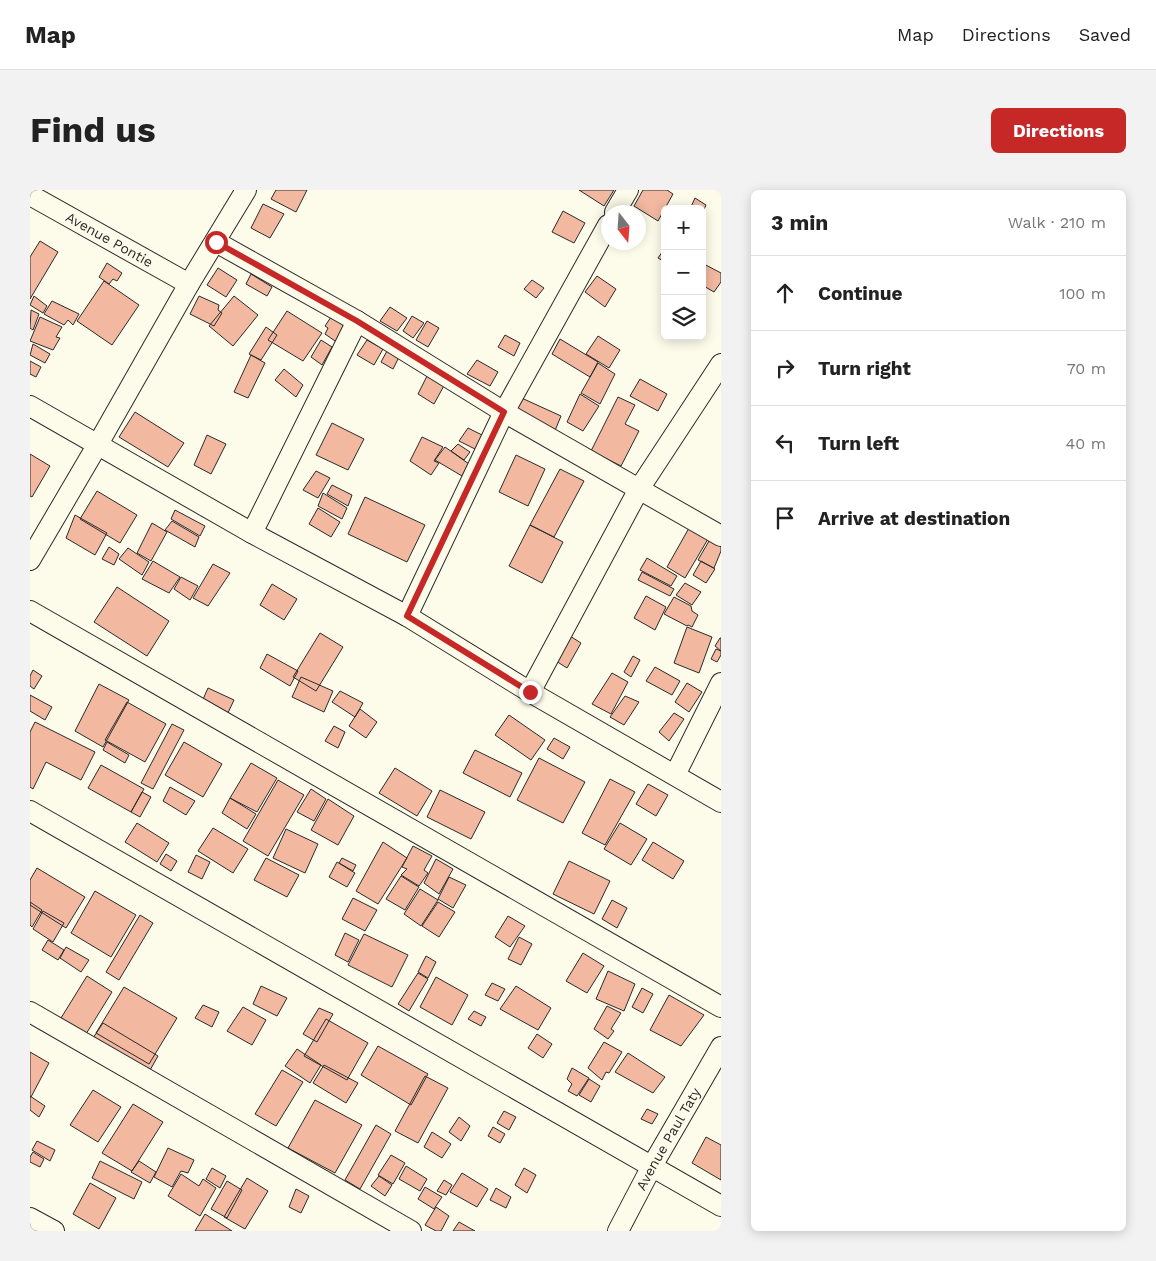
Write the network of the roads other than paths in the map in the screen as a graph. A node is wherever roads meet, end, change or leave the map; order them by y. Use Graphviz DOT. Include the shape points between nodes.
graph roads {
  1 [pos="246,190"];
  2 [pos="628,190"];
  3 [pos="30,195"];
  4 [pos="619,205"];
  5 [pos="601,238"];
  6 [pos="216,242"];
  7 [pos="189,284"];
  8 [pos="357,321"];
  9 [pos="721,364"];
  10 [pos="30,406"];
  11 [pos="504,412"];
  12 [pos="98,444"];
  13 [pos="639,489"];
  14 [pos="252,532"];
  15 [pos="721,536"];
  16 [pos="30,560"];
  17 [pos="30,611"];
  18 [pos="407,616"];
  19 [pos="721,683"];
  20 [pos="530,692"];
  21 [pos="675,775"];
  22 [pos="721,802"];
  23 [pos="30,811"];
  24 [pos="721,1007"];
  25 [pos="30,1012"];
  26 [pos="721,1047"];
  27 [pos="652,1166"];
  28 [pos="721,1206"];
  29 [pos="30,1218"];
  30 [pos="54,1231"];
  31 [pos="411,1231"];
  32 [pos="618,1231"];
  1 -- 6 [label="street"];
  2 -- 4 [label="street"];
  3 -- 7 [label="street, Avenue Pontie"];
  5 -- 11 [label="street"];
  6 -- 7 [label="street"];
  6 -- 8 [label="street"];
  7 -- 12 [label="street"];
  8 -- 11 [label="street"];
  8 -- 14 [label="street"];
  9 -- 13 [label="street"];
  10 -- 12 [label="street"];
  11 -- 13 [label="street"];
  11 -- 18 [label="street"];
  12 -- 14 [label="street"];
  12 -- 16 [label="street"];
  13 -- 15 [label="street"];
  13 -- 20 [label="street"];
  14 -- 18 [label="street"];
  17 -- 24 [label="street"];
  18 -- 20 [label="street"];
  19 -- 21 [label="street"];
  20 -- 21 [label="street"];
  21 -- 22 [label="street"];
  23 -- 27 [label="street"];
  25 -- 31 [label="street"];
  26 -- 27 [label="street, Avenue Paul Taty"];
  27 -- 28 [label="street"];
  27 -- 32 [label="street, Avenue Paul Taty"];
  29 -- 30 [label="street"];
}
